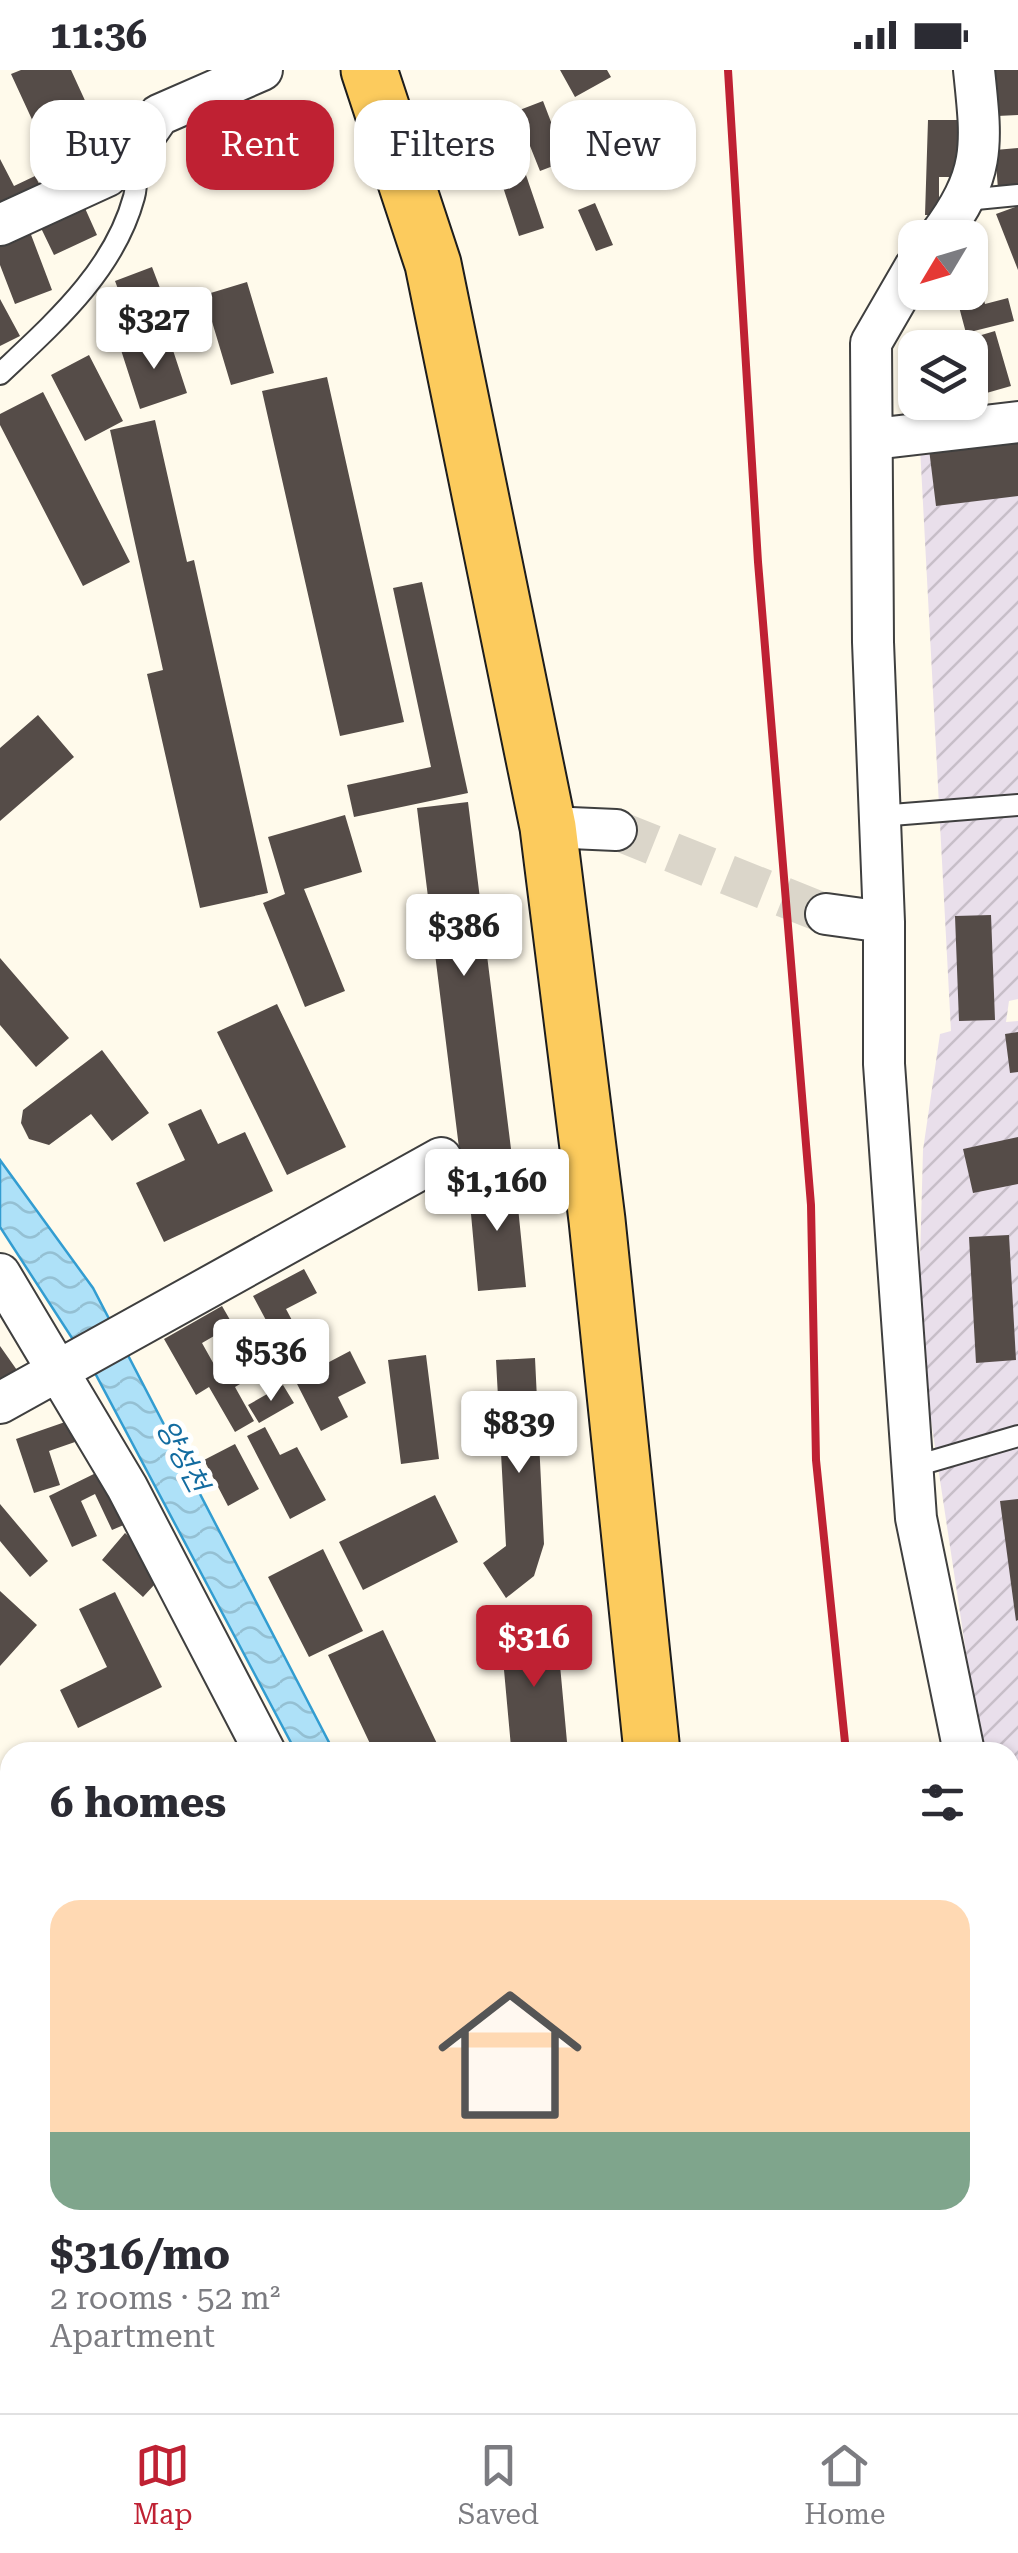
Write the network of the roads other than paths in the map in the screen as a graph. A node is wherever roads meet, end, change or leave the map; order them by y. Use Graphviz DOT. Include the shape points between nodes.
graph roads {
  1 [pos="262,70"];
  2 [pos="370,70"];
  3 [pos="974,70"];
  4 [pos="166,112"];
  5 [pos="76,190"];
  6 [pos="135,190"];
  7 [pos="1018,195"];
  8 [pos="966,200"];
  9 [pos="951,220"];
  10 [pos="0,225"];
  11 [pos="898,296"];
  12 [pos="0,374"];
  13 [pos="1018,422"];
  14 [pos="874,440"];
  15 [pos="1018,805"];
  16 [pos="878,816"];
  17 [pos="548,828"];
  18 [pos="616,830"];
  19 [pos="826,914"];
  20 [pos="884,922"];
  21 [pos="441,1158"];
  22 [pos="0,1274"];
  23 [pos="66,1368"];
  24 [pos="0,1403"];
  25 [pos="1018,1436"];
  26 [pos="912,1467"];
  27 [pos="260,1742"];
  28 [pos="651,1742"];
  29 [pos="962,1742"];
  1 -- 4 [label="street"];
  2 -- 17 [label="main road" via="433,264"];
  3 -- 8 [label="street" via="982,144"];
  5 -- 10 [label="street"];
  6 -- 12 [label="lane" via="109,254 68,310"];
  7 -- 8 [label="lane"];
  8 -- 9 [label="street"];
  11 -- 14 [label="street" via="871,343"];
  13 -- 14 [label="street"];
  14 -- 16 [label="street"];
  15 -- 16 [label="lane"];
  16 -- 20 [label="street"];
  17 -- 18 [label="street"];
  17 -- 28 [label="main road"];
  19 -- 20 [label="street"];
  20 -- 26 [label="street" via="884,1064"];
  21 -- 23 [label="street"];
  22 -- 23 [label="street"];
  23 -- 24 [label="street"];
  23 -- 27 [label="street"];
  25 -- 26 [label="lane"];
  26 -- 29 [label="street" via="916,1518"];
}
